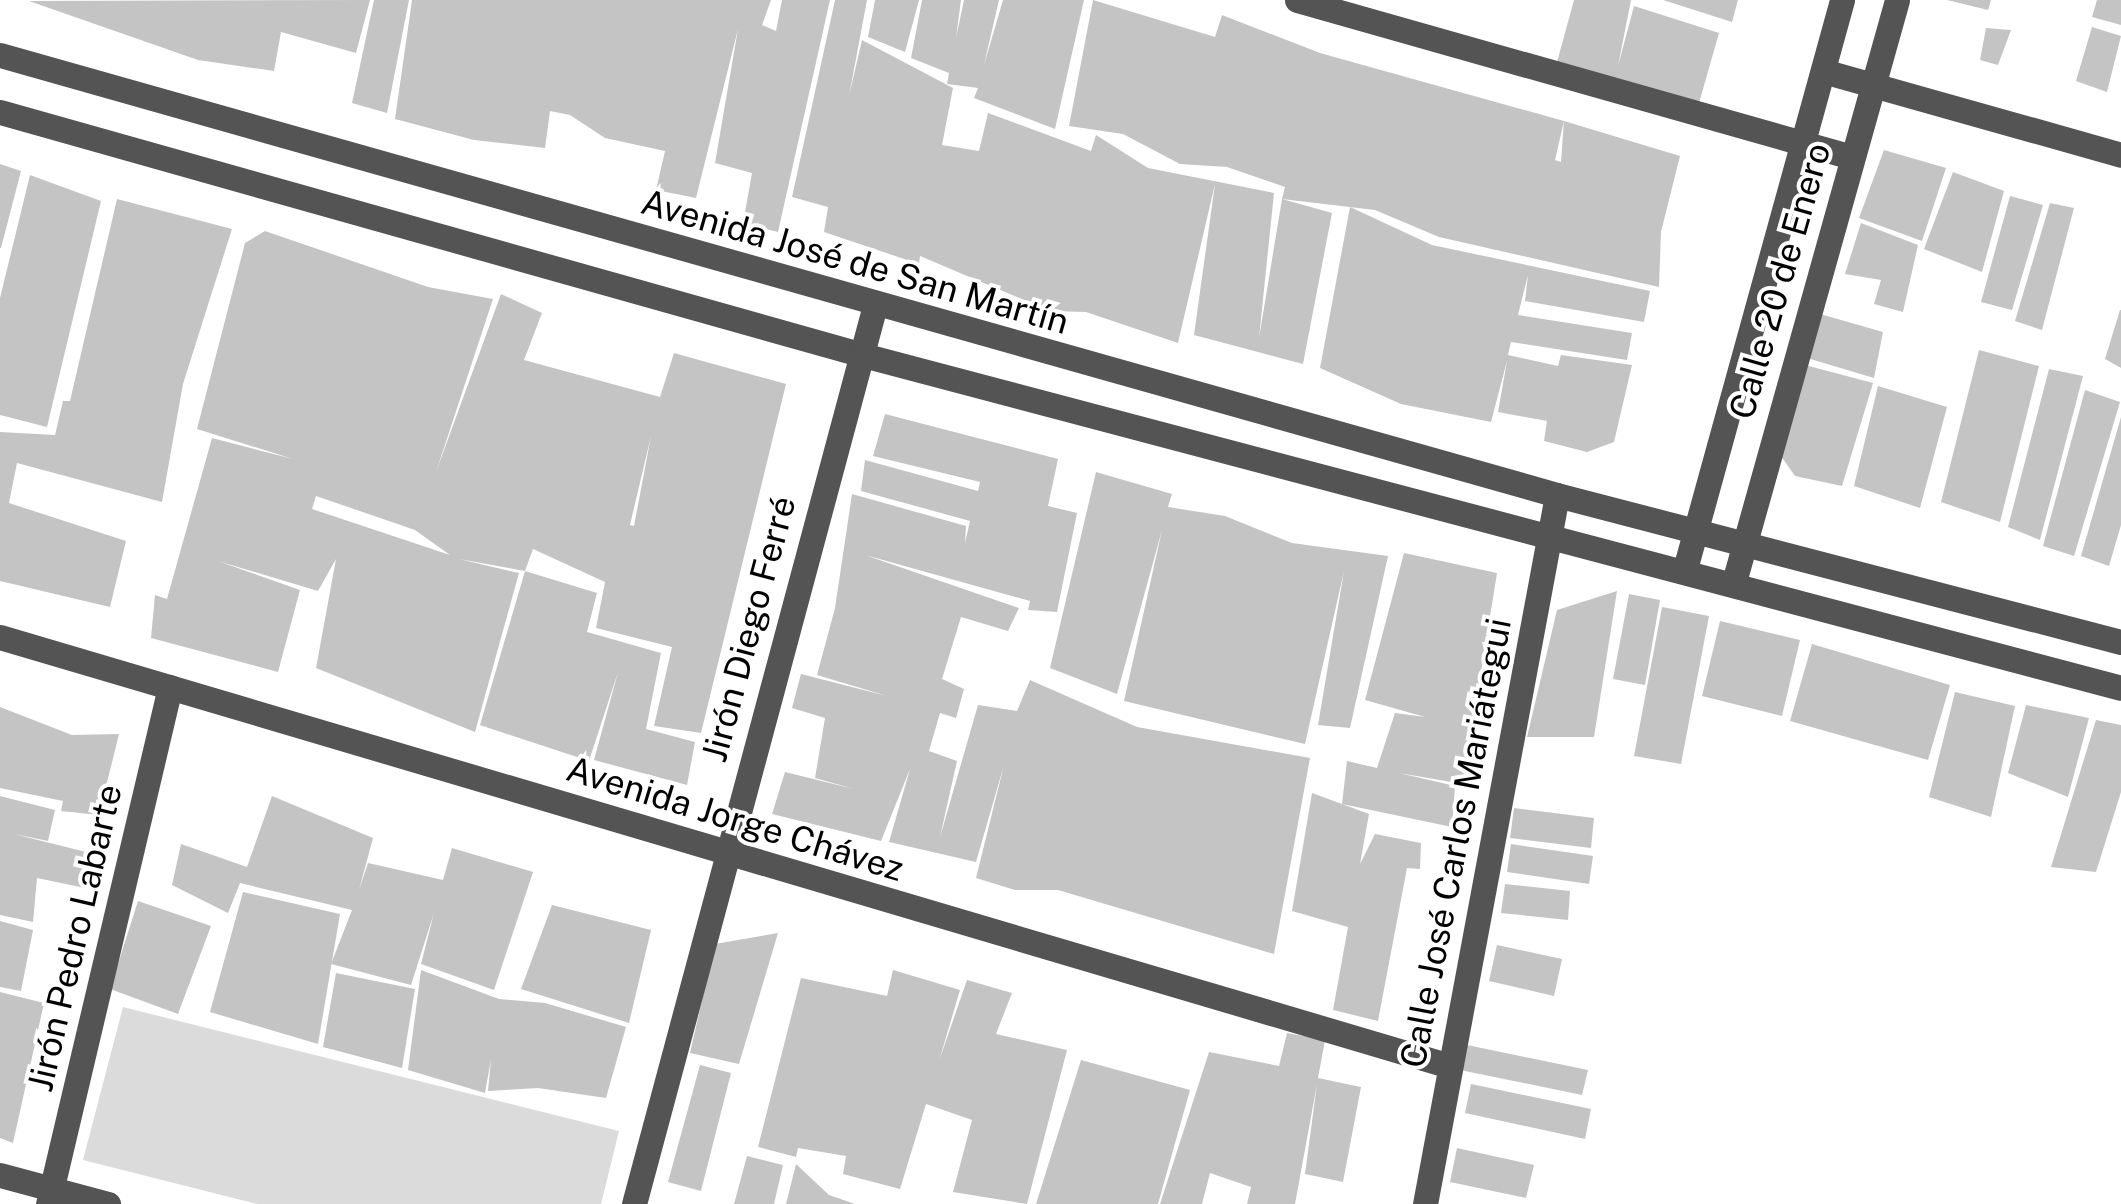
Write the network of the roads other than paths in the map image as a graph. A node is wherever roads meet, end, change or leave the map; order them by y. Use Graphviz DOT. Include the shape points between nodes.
graph roads {
  1 [pos="1297,0"];
  2 [pos="1842,0"];
  3 [pos="1897,0"];
  4 [pos="1351,7"];
  5 [pos="0,55"];
  6 [pos="1822,70"];
  7 [pos="1873,85"];
  8 [pos="0,112"];
  9 [pos="1803,143"];
  10 [pos="2121,154"];
  11 [pos="1852,157"];
  12 [pos="875,305"];
  13 [pos="859,354"];
  14 [pos="1557,495"];
  15 [pos="1693,530"];
  16 [pos="1550,533"];
  17 [pos="1742,543"];
  18 [pos="1685,569"];
  19 [pos="1734,582"];
  20 [pos="0,637"];
  21 [pos="2121,642"];
  22 [pos="170,687"];
  23 [pos="2121,688"];
  24 [pos="724,852"];
  25 [pos="1450,1066"];
  26 [pos="0,1175"];
  27 [pos="50,1197"];
  28 [pos="108,1204"];
  29 [pos="634,1204"];
  30 [pos="1425,1204"];
  1 -- 4 [label="street"];
  2 -- 6 [label="street, Calle 20 de Enero"];
  3 -- 7 [label="street, Calle 20 de Enero"];
  4 -- 9 [label="street"];
  5 -- 12 [label="street, Avenida José de San Martín"];
  6 -- 7 [label="street"];
  6 -- 9 [label="street, Calle 20 de Enero"];
  7 -- 10 [label="street"];
  7 -- 11 [label="street, Calle 20 de Enero"];
  8 -- 13 [label="street"];
  9 -- 11 [label="street"];
  9 -- 15 [label="street, Calle 20 de Enero"];
  11 -- 17 [label="street, Calle 20 de Enero"];
  12 -- 13 [label="street, Jirón Diego Ferré"];
  12 -- 14 [label="street, Avenida José de San Martín"];
  13 -- 16 [label="street"];
  13 -- 24 [label="street, Jirón Diego Ferré"];
  14 -- 15 [label="street, Avenida José de San Martín"];
  14 -- 16 [label="street, Calle José Carlos Mariátegui"];
  15 -- 17 [label="street, Avenida José de San Martín"];
  15 -- 18 [label="street, Calle 20 de Enero"];
  16 -- 18 [label="street"];
  16 -- 25 [label="street, Calle José Carlos Mariátegui"];
  17 -- 19 [label="street, Calle 20 de Enero"];
  17 -- 21 [label="street, Avenida José de San Martín"];
  18 -- 19 [label="street"];
  19 -- 23 [label="street"];
  20 -- 22 [label="street, Avenida Jorge Chávez"];
  22 -- 24 [label="street, Avenida Jorge Chávez"];
  22 -- 27 [label="street, Jirón Pedro Labarte"];
  24 -- 25 [label="street, Avenida Jorge Chávez"];
  24 -- 29 [label="street, Jirón Diego Ferré"];
  25 -- 30 [label="street, Calle José Carlos Mariátegui"];
  26 -- 27 [label="street"];
  27 -- 28 [label="street"];
}
